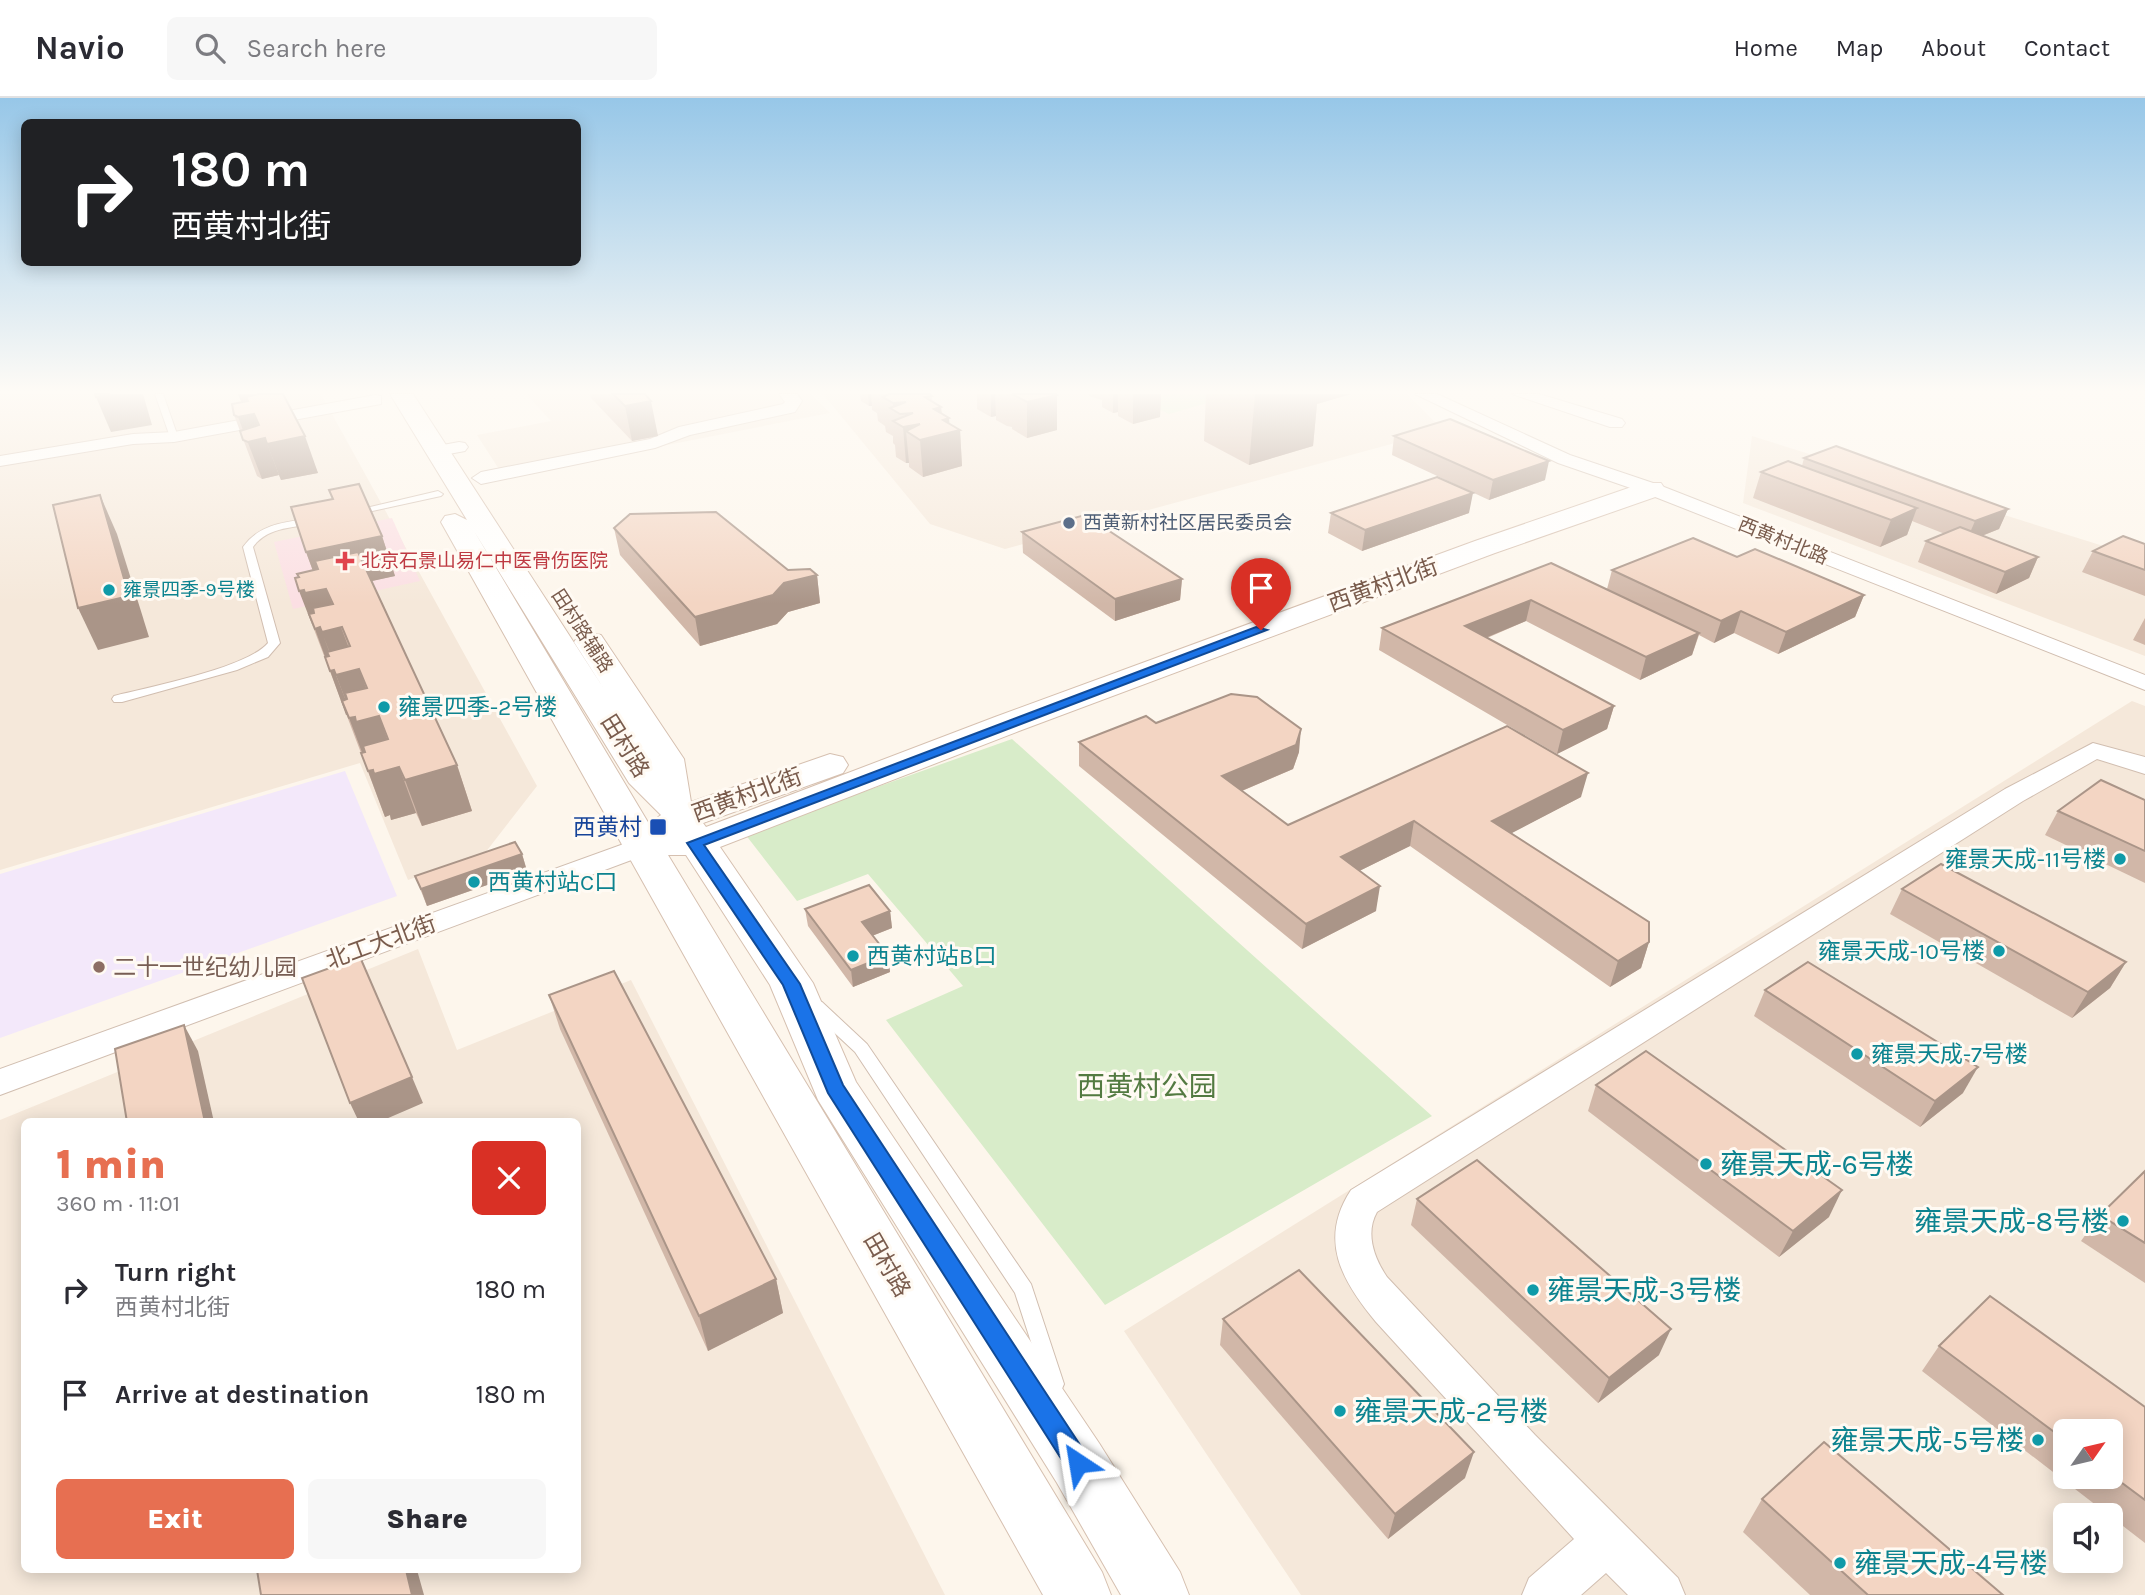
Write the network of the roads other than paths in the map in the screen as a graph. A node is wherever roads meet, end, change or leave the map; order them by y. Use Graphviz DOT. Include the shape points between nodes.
graph roads {
  1 [pos="421,464"];
  2 [pos="457,464"];
  3 [pos="465,464"];
  4 [pos="551,464"];
  5 [pos="1576,464"];
  6 [pos="481,478"];
  7 [pos="1641,485"];
  8 [pos="438,494"];
  9 [pos="345,514"];
  10 [pos="332,517"];
  11 [pos="2145,683"];
  12 [pos="118,699"];
  13 [pos="2145,766"];
  14 [pos="683,823"];
  15 [pos="643,846"];
  16 [pos="0,1082"];
  17 [pos="1607,1541"];
  18 [pos="1079,1595"];
  19 [pos="1157,1595"];
  20 [pos="1546,1595"];
  21 [pos="1661,1595"];
  1 -- 8 [label="main road, 田村路"];
  2 -- 14 [label="main road, 田村路" via="647,783"];
  3 -- 6 [label="main road, 田村路辅路"];
  4 -- 6 [label="street"];
  5 -- 7 [label="street, 西黄村北路"];
  6 -- 14 [label="main road, 田村路辅路" via="666,759"];
  7 -- 11 [label="street, 西黄村北路"];
  7 -- 14 [label="main road, 西黄村北街" via="1459,556"];
  8 -- 9 [label="lane"];
  8 -- 15 [label="main road, 田村路"];
  10 -- 12 [label="lane" via="265,531 248,547 274,643 264,655 233,668"];
  13 -- 17 [label="street" via="2093,751 2059,770 1364,1201 1354,1213 1350,1227 1367,1280"];
  14 -- 15 [label="main road, 西黄村北街"];
  14 -- 19 [label="main road, 田村路" via="791,984 835,1088 1078,1463"];
  15 -- 16 [label="street, 北工大北街"];
  15 -- 18 [label="main road, 田村路"];
  17 -- 20 [label="street"];
  17 -- 21 [label="street"];
}
